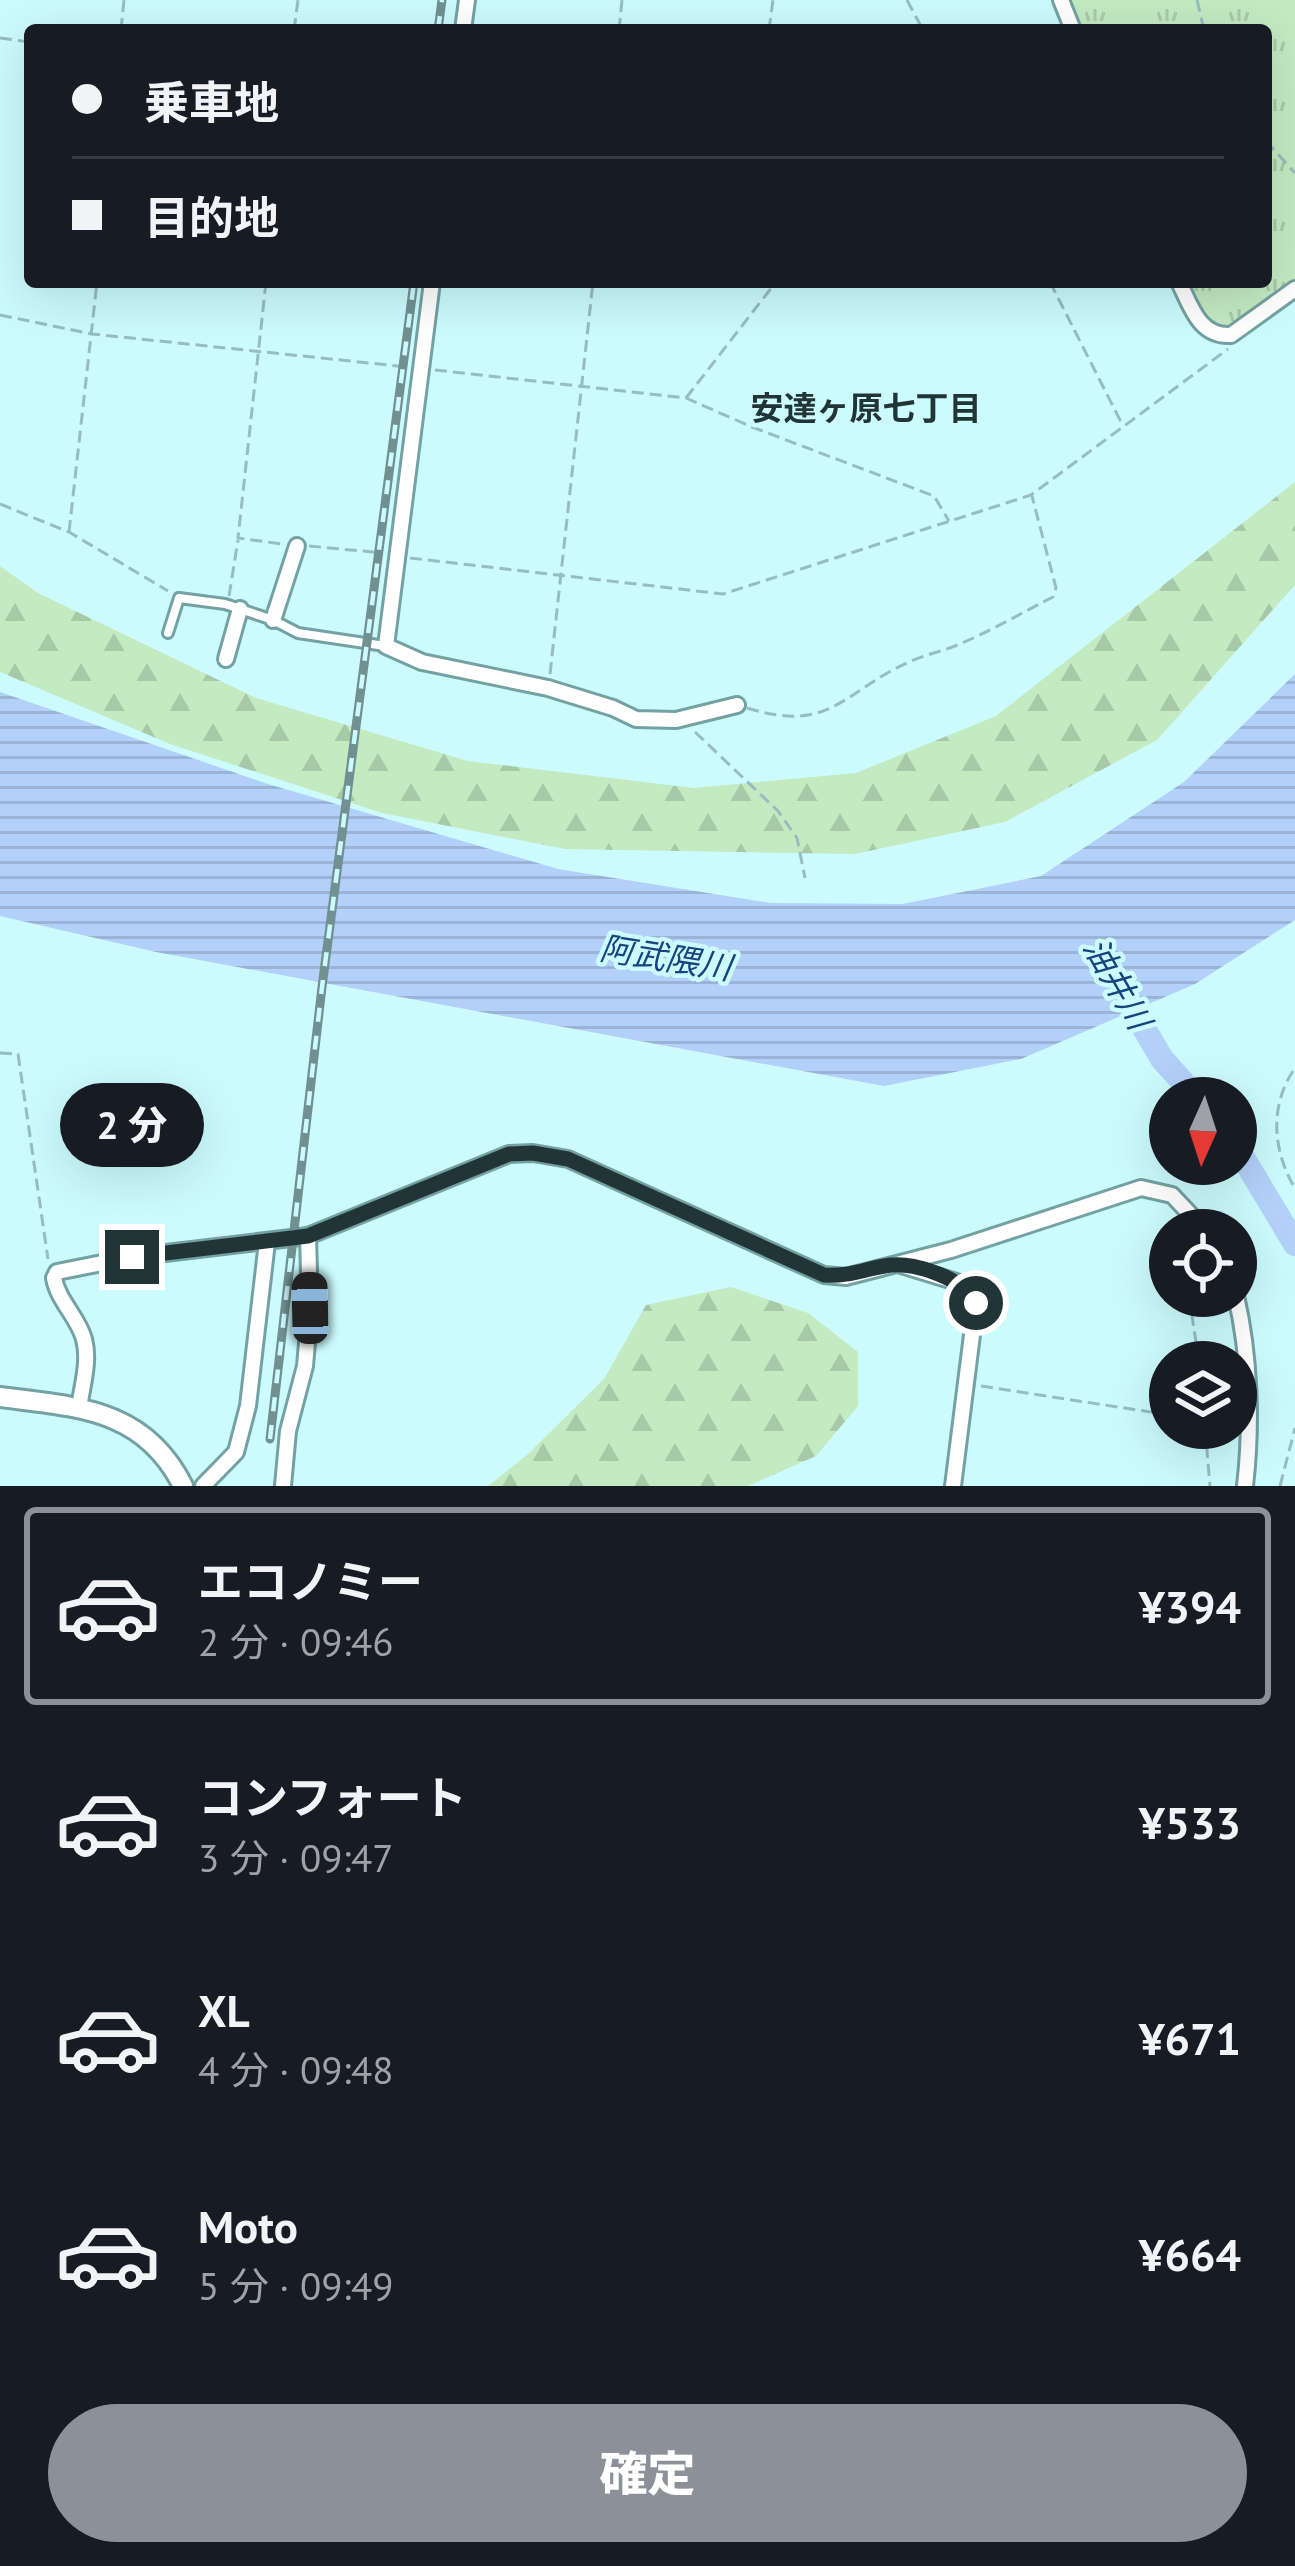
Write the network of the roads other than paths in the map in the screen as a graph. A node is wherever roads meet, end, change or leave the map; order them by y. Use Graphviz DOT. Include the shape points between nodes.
graph roads {
  1 [pos="431,288"];
  2 [pos="1183,288"];
  3 [pos="1295,289"];
  4 [pos="297,546"];
  5 [pos="234,607"];
  6 [pos="273,620"];
  7 [pos="168,633"];
  8 [pos="386,646"];
  9 [pos="226,659"];
  10 [pos="737,705"];
  11 [pos="1185,1209"];
  12 [pos="308,1236"];
  13 [pos="267,1242"];
  14 [pos="896,1264"];
  15 [pos="1239,1317"];
  16 [pos="0,1397"];
  17 [pos="79,1408"];
  18 [pos="183,1486"];
  19 [pos="203,1486"];
  20 [pos="283,1486"];
  21 [pos="952,1486"];
  22 [pos="1245,1486"];
  1 -- 8 [label="street"];
  2 -- 3 [label="street" via="1208,331 1231,335"];
  4 -- 6 [label="street"];
  5 -- 6 [label="lane"];
  5 -- 7 [label="lane" via="179,598"];
  5 -- 9 [label="street"];
  6 -- 8 [label="lane" via="298,633"];
  8 -- 10 [label="street" via="636,719 680,719"];
  11 -- 14 [label="street" via="1172,1195 1141,1188"];
  12 -- 13 [label="street"];
  12 -- 14 [label="street" via="509,1154 533,1153 568,1159 824,1275"];
  12 -- 20 [label="street" via="305,1366"];
  13 -- 17 [label="street" via="57,1272 84,1338"];
  13 -- 19 [label="street" via="236,1452"];
  14 -- 21 [label="street" via="951,1279 976,1303"];
  15 -- 22 [label="street"];
  16 -- 17 [label="street"];
  17 -- 18 [label="street" via="154,1443"];
}
